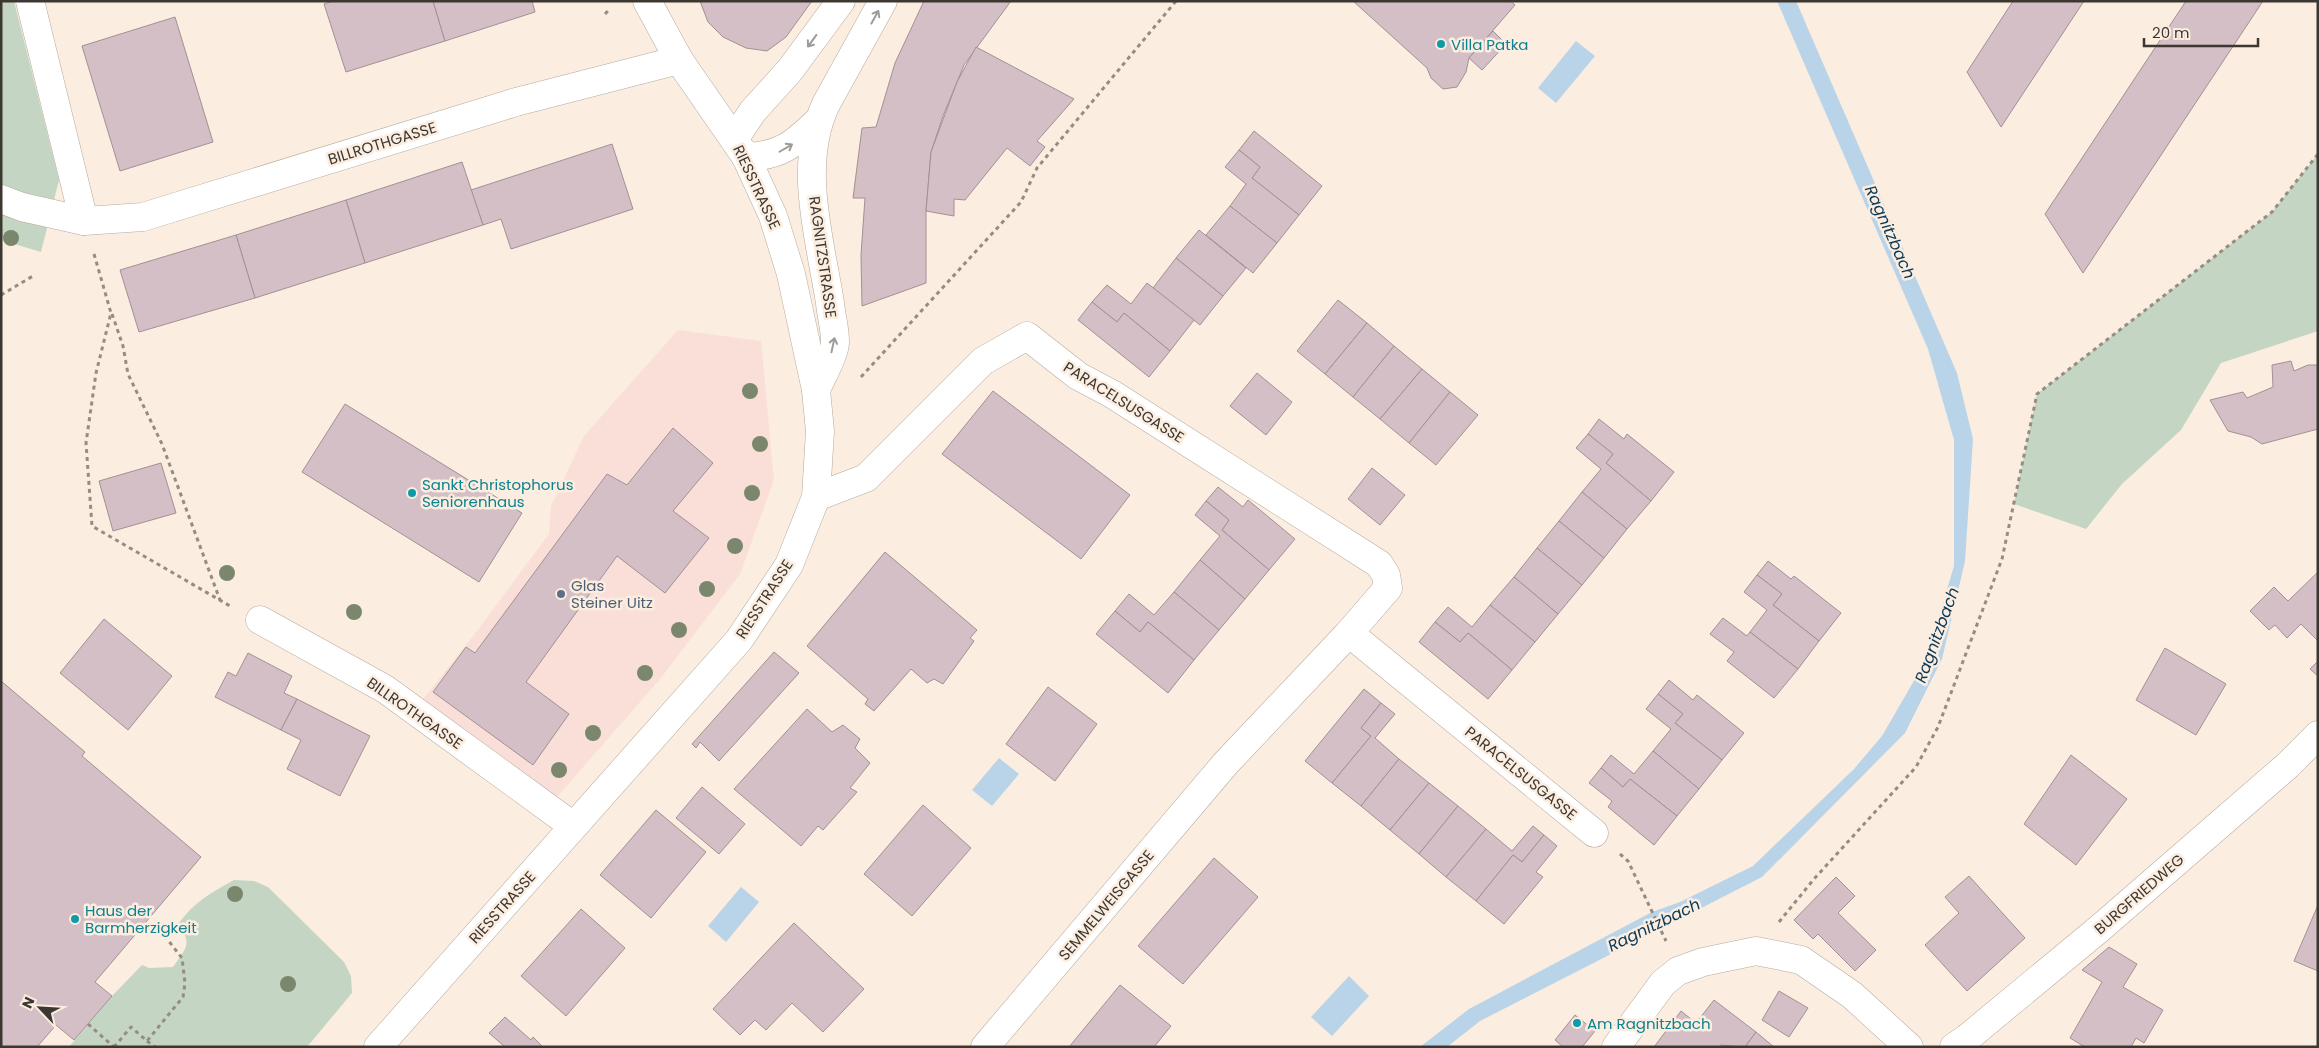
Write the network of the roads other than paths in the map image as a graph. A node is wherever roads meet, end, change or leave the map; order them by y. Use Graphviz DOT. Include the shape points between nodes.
graph roads {
  1 [pos="30,1"];
  2 [pos="647,1"];
  3 [pos="841,1"];
  4 [pos="883,1"];
  5 [pos="679,60"];
  6 [pos="818,121"];
  7 [pos="740,148"];
  8 [pos="1,199"];
  9 [pos="84,221"];
  10 [pos="816,390"];
  11 [pos="816,497"];
  12 [pos="260,620"];
  13 [pos="1349,633"];
  14 [pos="2318,735"];
  15 [pos="1226,763"];
  16 [pos="573,826"];
  17 [pos="1594,833"];
  18 [pos="378,1047"];
  19 [pos="985,1047"];
  20 [pos="1616,1047"];
  21 [pos="1909,1047"];
  22 [pos="1954,1047"];
  1 -- 9 [label="street"];
  2 -- 5 [label="street, RIESSTRASSE"];
  3 -- 7 [label="street, one-way" via="790,70 753,111"];
  6 -- 4 [label="street, RAGNITZSTRASSE, one-way"];
  5 -- 7 [label="street, RIESSTRASSE"];
  5 -- 9 [label="street, BILLROTHGASSE" via="516,102 143,217"];
  7 -- 6 [label="street, RAGNITZSTRASSE, one-way" via="762,157 791,146"];
  10 -- 6 [label="street, RAGNITZSTRASSE, one-way" via="836,343 813,193 812,161"];
  7 -- 10 [label="street, RIESSTRASSE" via="773,216 784,251"];
  8 -- 9 [label="street, BILLROTHGASSE"];
  10 -- 11 [label="street, RIESSTRASSE" via="820,431"];
  11 -- 13 [label="street, PARACELSUSGASSE" via="866,478 983,361 1027,336 1078,376 1112,394 1379,564 1386,574 1388,588"];
  11 -- 16 [label="street, RIESSTRASSE" via="789,565 739,640"];
  12 -- 16 [label="street, BILLROTHGASSE" via="385,689"];
  13 -- 15 [label="street, PARACELSUSGASSE"];
  13 -- 17 [label="street, PARACELSUSGASSE"];
  14 -- 22 [label="street, BURGFRIEDWEG" via="2099,929"];
  15 -- 19 [label="street, SEMMELWEISGASSE"];
  16 -- 18 [label="street, RIESSTRASSE"];
  20 -- 21 [label="street" via="1663,983 1678,972 1703,962 1756,952 1801,960 1852,995"];
}
